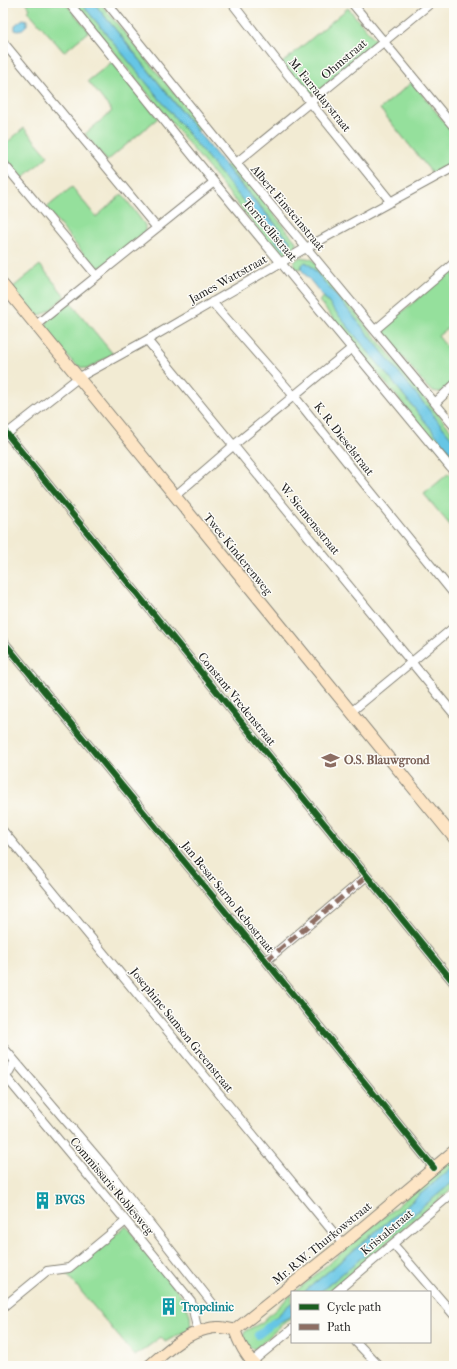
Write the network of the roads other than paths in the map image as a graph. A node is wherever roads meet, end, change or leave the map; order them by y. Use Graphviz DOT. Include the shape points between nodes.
graph roads {
  1 [pos="69,3"];
  2 [pos="107,3"];
  3 [pos="232,3"];
  4 [pos="352,3"];
  5 [pos="431,3"];
  6 [pos="3,42"];
  7 [pos="383,42"];
  8 [pos="310,102"];
  9 [pos="454,126"];
  10 [pos="3,163"];
  11 [pos="236,163"];
  12 [pos="454,167"];
  13 [pos="214,182"];
  14 [pos="391,202"];
  15 [pos="157,228"];
  16 [pos="306,248"];
  17 [pos="282,263"];
  18 [pos="454,263"];
  19 [pos="97,276"];
  20 [pos="3,285"];
  21 [pos="212,302"];
  22 [pos="36,325"];
  23 [pos="375,330"];
  24 [pos="147,340"];
  25 [pos="352,348"];
  26 [pos="78,378"];
  27 [pos="454,385"];
  28 [pos="294,396"];
  29 [pos="435,403"];
  30 [pos="454,426"];
  31 [pos="4,433"];
  32 [pos="234,445"];
  33 [pos="454,472"];
  34 [pos="175,496"];
  35 [pos="454,594"];
  36 [pos="454,627"];
  37 [pos="3,641"];
  38 [pos="411,662"];
  39 [pos="351,712"];
  40 [pos="454,714"];
  41 [pos="3,832"];
  42 [pos="454,838"];
  43 [pos="367,876"];
  44 [pos="266,960"];
  45 [pos="454,983"];
  46 [pos="3,1047"];
  47 [pos="15,1061"];
  48 [pos="4,1078"];
  49 [pos="454,1151"];
  50 [pos="434,1168"];
  51 [pos="454,1192"];
  52 [pos="126,1221"];
  53 [pos="343,1244"];
  54 [pos="394,1244"];
  55 [pos="337,1291"];
  56 [pos="213,1304"];
  57 [pos="3,1307"];
  58 [pos="454,1315"];
  59 [pos="235,1330"];
  60 [pos="291,1330"];
  61 [pos="198,1332"];
  62 [pos="357,1343"];
  63 [pos="252,1365"];
  64 [pos="149,1366"];
  65 [pos="379,1366"];
  1 -- 13 [label="street, Torricellistraat"];
  2 -- 11 [label="street, Albert Einsteinstraat"];
  3 -- 8 [label="street, M. Farradaystraat"];
  4 -- 7 [label="street"];
  5 -- 7 [label="street, Ohmstraat"];
  6 -- 15 [label="street"];
  7 -- 8 [label="street, Ohmstraat"];
  7 -- 9 [label="street"];
  8 -- 11 [label="street, Ohmstraat"];
  8 -- 14 [label="street, M. Farradaystraat"];
  10 -- 19 [label="street"];
  11 -- 16 [label="street, Albert Einsteinstraat"];
  12 -- 14 [label="street, James Wattstraat"];
  13 -- 15 [label="street"];
  13 -- 17 [label="street, Torricellistraat"];
  14 -- 16 [label="street, James Wattstraat"];
  15 -- 19 [label="street"];
  16 -- 17 [label="street, James Wattstraat"];
  16 -- 23 [label="street, Albert Einsteinstraat"];
  17 -- 21 [label="street, James Wattstraat"];
  17 -- 25 [label="street, Torricellistraat"];
  18 -- 23 [label="street"];
  19 -- 22 [label="street"];
  20 -- 22 [label="street, Twee Kinderenweg"];
  21 -- 24 [label="street, James Wattstraat"];
  21 -- 28 [label="street, K. R. Dieselstraat"];
  22 -- 26 [label="street, Twee Kinderenweg"];
  23 -- 29 [label="street, Albert Einsteinstraat"];
  24 -- 26 [label="street, James Wattstraat"];
  24 -- 32 [label="street, W. Siemensstraat"];
  25 -- 28 [label="street"];
  25 -- 33 [label="street, Torricellistraat"];
  26 -- 31 [label="street, James Wattstraat"];
  26 -- 34 [label="street, Twee Kinderenweg"];
  27 -- 29 [label="street"];
  28 -- 32 [label="street"];
  28 -- 35 [label="street, K. R. Dieselstraat"];
  29 -- 30 [label="street, Albert Einsteinstraat"];
  31 -- 43 [label="street, Constant Vredenstraat"];
  32 -- 34 [label="street"];
  32 -- 38 [label="street, W. Siemensstraat"];
  34 -- 39 [label="street, Twee Kinderenweg"];
  36 -- 38 [label="street"];
  37 -- 44 [label="street, Jan Besar Sarno Rebostraat"];
  38 -- 39 [label="street"];
  38 -- 40 [label="street, W. Siemensstraat"];
  39 -- 42 [label="street, Twee Kinderenweg"];
  41 -- 53 [label="street, Josephine Samson Greenstraat"];
  43 -- 44 [label="street"];
  43 -- 45 [label="street, Constant Vredenstraat"];
  44 -- 50 [label="street, Jan Besar Sarno Rebostraat"];
  46 -- 47 [label="street, Commissaris Roblesweg"];
  47 -- 48 [label="street, Commissaris Roblesweg"];
  47 -- 56 [label="street, Commissaris Roblesweg" via="107,1169"];
  48 -- 52 [label="street, Commissaris Roblesweg"];
  49 -- 50 [label="street, Mr. R.W. Thurkowstraat"];
  50 -- 53 [label="street, Mr. R.W. Thurkowstraat"];
  51 -- 54 [label="street, Kristalstraat"];
  52 -- 57 [label="street" via="69,1268 47,1271"];
  52 -- 61 [label="street, Commissaris Roblesweg" via="190,1301"];
  53 -- 59 [label="street, Mr. R.W. Thurkowstraat"];
  54 -- 55 [label="street, Kristalstraat"];
  54 -- 58 [label="street"];
  59 -- 61 [label="street" via="218,1328"];
  59 -- 63 [label="street"];
  60 -- 63 [label="street"];
  61 -- 64 [label="street" via="182,1340"];
  62 -- 65 [label="street"];
}
